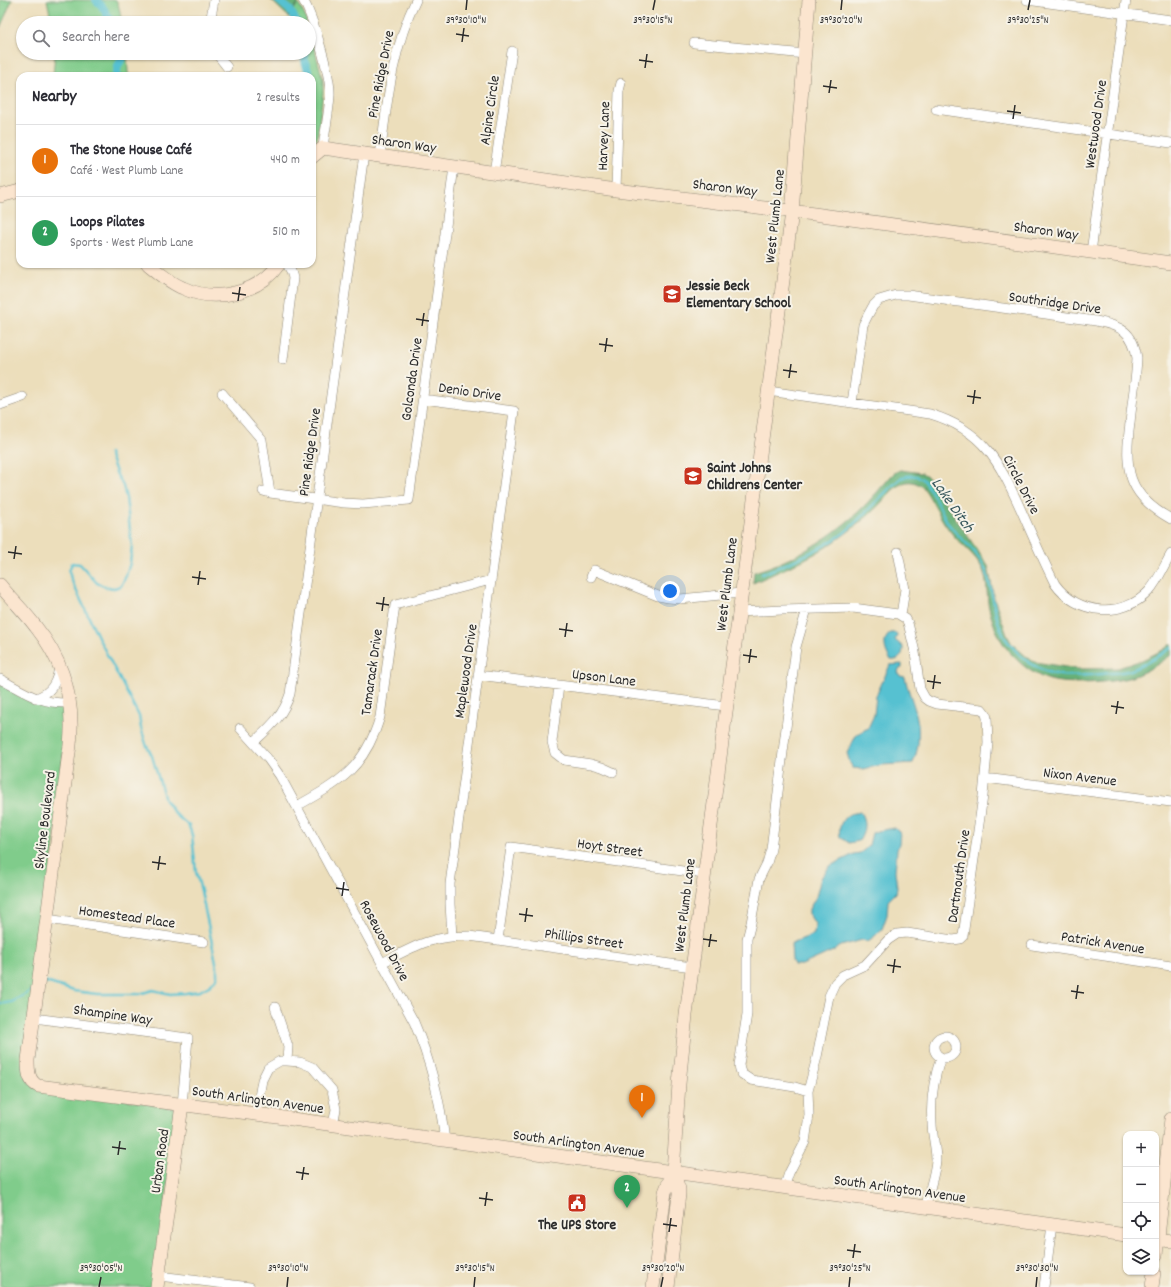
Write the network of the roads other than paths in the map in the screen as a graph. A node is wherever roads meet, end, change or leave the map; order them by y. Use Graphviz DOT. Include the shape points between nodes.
graph roads {
  1 [pos="214,0"];
  2 [pos="303,0"];
  3 [pos="416,0"];
  4 [pos="809,0"];
  5 [pos="1027,0"];
  6 [pos="1126,0"];
  7 [pos="1046,1"];
  8 [pos="1124,14"];
  9 [pos="211,16"];
  10 [pos="311,16"];
  11 [pos="1171,20"];
  12 [pos="316,35"];
  13 [pos="694,43"];
  14 [pos="512,51"];
  15 [pos="805,54"];
  16 [pos="222,60"];
  17 [pos="227,66"];
  18 [pos="621,83"];
  19 [pos="936,109"];
  20 [pos="1107,134"];
  21 [pos="1171,143"];
  22 [pos="323,148"];
  23 [pos="316,154"];
  24 [pos="364,154"];
  25 [pos="380,156"];
  26 [pos="454,167"];
  27 [pos="494,173"];
  28 [pos="616,190"];
  29 [pos="16,192"];
  30 [pos="0,196"];
  31 [pos="792,212"];
  32 [pos="1091,252"];
  33 [pos="1171,263"];
  34 [pos="153,268"];
  35 [pos="275,268"];
  36 [pos="289,268"];
  37 [pos="283,360"];
  38 [pos="768,391"];
  39 [pos="222,393"];
  40 [pos="23,397"];
  41 [pos="423,399"];
  42 [pos="852,402"];
  43 [pos="0,404"];
  44 [pos="514,411"];
  45 [pos="317,500"];
  46 [pos="1171,519"];
  47 [pos="898,552"];
  48 [pos="1171,554"];
  49 [pos="591,577"];
  50 [pos="491,580"];
  51 [pos="0,584"];
  52 [pos="741,593"];
  53 [pos="807,610"];
  54 [pos="738,612"];
  55 [pos="901,615"];
  56 [pos="59,662"];
  57 [pos="478,675"];
  58 [pos="0,679"];
  59 [pos="558,686"];
  60 [pos="34,698"];
  61 [pos="70,703"];
  62 [pos="726,706"];
  63 [pos="240,728"];
  64 [pos="254,742"];
  65 [pos="613,772"];
  66 [pos="985,778"];
  67 [pos="1171,802"];
  68 [pos="296,806"];
  69 [pos="704,874"];
  70 [pos="47,919"];
  71 [pos="452,936"];
  72 [pos="498,940"];
  73 [pos="204,942"];
  74 [pos="1032,945"];
  75 [pos="382,963"];
  76 [pos="1171,966"];
  77 [pos="692,967"];
  78 [pos="275,1007"];
  79 [pos="34,1018"];
  80 [pos="188,1038"];
  81 [pos="941,1057"];
  82 [pos="287,1061"];
  83 [pos="31,1079"];
  84 [pos="808,1092"];
  85 [pos="182,1105"];
  86 [pos="256,1114"];
  87 [pos="1171,1120"];
  88 [pos="333,1125"];
  89 [pos="445,1141"];
  90 [pos="673,1172"];
  91 [pos="784,1188"];
  92 [pos="926,1208"];
  93 [pos="1159,1222"];
  94 [pos="1052,1225"];
  95 [pos="1123,1235"];
  96 [pos="1159,1239"];
  97 [pos="1171,1241"];
  98 [pos="1154,1275"];
  99 [pos="158,1282"];
  100 [pos="250,1287"];
  101 [pos="653,1287"];
  102 [pos="668,1287"];
  103 [pos="1044,1287"];
  104 [pos="1152,1287"];
  1 -- 9 [label="street"];
  2 -- 10 [label="street"];
  3 -- 25 [label="street, Pine Ridge Drive" via="395,55"];
  4 -- 15 [label="street, West Plumb Lane"];
  5 -- 7 [label="street"];
  6 -- 8 [label="street, Westwood Drive"];
  7 -- 8 [label="street"];
  8 -- 11 [label="street"];
  8 -- 20 [label="street, Westwood Drive"];
  12 -- 22 [label="street" via="330,95"];
  13 -- 15 [label="street"];
  14 -- 27 [label="street, Alpine Circle"];
  15 -- 31 [label="street, West Plumb Lane"];
  16 -- 17 [label="street"];
  18 -- 28 [label="street, Harvey Lane"];
  19 -- 20 [label="street"];
  20 -- 21 [label="street"];
  20 -- 32 [label="street, Westwood Drive"];
  22 -- 23 [label="street"];
  22 -- 24 [label="street, Sharon Way"];
  24 -- 25 [label="street, Sharon Way"];
  24 -- 45 [label="street, Pine Ridge Drive"];
  25 -- 26 [label="street, Sharon Way"];
  26 -- 27 [label="street, Sharon Way"];
  26 -- 41 [label="street, Golconda Drive"];
  27 -- 28 [label="street, Sharon Way"];
  28 -- 31 [label="street, Sharon Way"];
  29 -- 30 [label="street"];
  31 -- 32 [label="street, Sharon Way"];
  31 -- 38 [label="street, West Plumb Lane"];
  32 -- 33 [label="street, Sharon Way"];
  34 -- 35 [label="street" via="182,288 218,296 252,287"];
  36 -- 37 [label="street" via="293,278"];
  38 -- 42 [label="street, Circle Drive"];
  38 -- 52 [label="street, West Plumb Lane"];
  39 -- 45 [label="street" via="262,440 267,492"];
  40 -- 43 [label="street"];
  41 -- 44 [label="street, Denio Drive"];
  41 -- 45 [label="street, Golconda Drive" via="409,500 363,504"];
  42 -- 46 [label="street, Southridge Drive" via="863,325 873,306 886,297 908,295 1096,321 1119,327 1136,347 1137,358 1127,442 1128,468 1132,481 1147,502"];
  42 -- 48 [label="street, Circle Drive" via="930,414 954,423 972,435 1002,469 1055,584 1067,597 1083,606 1110,610 1136,602 1149,591"];
  44 -- 50 [label="street, Maplewood Drive"];
  45 -- 64 [label="street, Pine Ridge Drive" via="290,694 281,714"];
  47 -- 55 [label="street" via="905,589"];
  49 -- 52 [label="street" via="594,570 669,598"];
  50 -- 57 [label="street, Maplewood Drive"];
  50 -- 68 [label="street, Tamarack Drive" via="395,605 380,717 370,745 343,778"];
  51 -- 56 [label="street, Skyline Boulevard" via="36,626"];
  52 -- 54 [label="street, West Plumb Lane"];
  53 -- 54 [label="street"];
  53 -- 55 [label="street" via="853,608"];
  53 -- 84 [label="street" via="796,647 771,849 757,884 746,939 747,1014 739,1065 742,1074 752,1080 795,1087"];
  54 -- 62 [label="street, West Plumb Lane"];
  55 -- 66 [label="street, Dartmouth Drive" via="908,623 920,689 925,698 937,704 979,708 985,712 988,733"];
  56 -- 60 [label="street" via="56,680 49,691"];
  56 -- 61 [label="street, Skyline Boulevard"];
  57 -- 59 [label="street, Upson Lane"];
  57 -- 71 [label="street, Maplewood Drive" via="450,884"];
  58 -- 60 [label="street"];
  59 -- 62 [label="street, Upson Lane"];
  59 -- 65 [label="street" via="552,742 555,753 564,760 591,764"];
  60 -- 61 [label="street" via="46,702"];
  61 -- 70 [label="street, Skyline Boulevard" via="70,738"];
  62 -- 69 [label="street, West Plumb Lane"];
  63 -- 64 [label="street, Rosewood Drive"];
  64 -- 68 [label="street, Rosewood Drive" via="280,776"];
  66 -- 67 [label="street, Nixon Avenue"];
  66 -- 84 [label="street, Dartmouth Drive" via="963,936 953,940 907,933 897,934 865,965 849,972 835,983 829,996"];
  68 -- 75 [label="street, Rosewood Drive"];
  69 -- 72 [label="street, Hoyt Street" via="511,847"];
  69 -- 77 [label="street, West Plumb Lane"];
  70 -- 73 [label="street, Homestead Place"];
  70 -- 79 [label="street, Skyline Boulevard"];
  71 -- 72 [label="street, Phillips Street"];
  71 -- 75 [label="street, Phillips Street" via="421,943"];
  72 -- 77 [label="street, Phillips Street"];
  74 -- 76 [label="street, Patrick Avenue"];
  75 -- 89 [label="street, Rosewood Drive" via="414,1022 426,1051 437,1088"];
  77 -- 90 [label="street, West Plumb Lane" via="681,1061"];
  78 -- 82 [label="street" via="288,1046"];
  79 -- 80 [label="street, Shampine Way"];
  79 -- 83 [label="street, Skyline Boulevard" via="28,1067"];
  80 -- 85 [label="street, Urban Road"];
  81 -- 92 [label="street" via="931,1104 936,1161"];
  82 -- 86 [label="street" via="273,1064 264,1074"];
  82 -- 88 [label="street" via="312,1067 329,1085 336,1110"];
  83 -- 85 [label="street, South Arlington Avenue" via="34,1084 43,1087"];
  84 -- 91 [label="street, Dartmouth Drive" via="809,1115 805,1142"];
  85 -- 86 [label="street, South Arlington Avenue"];
  85 -- 99 [label="street, Urban Road"];
  86 -- 88 [label="street, South Arlington Avenue"];
  87 -- 93 [label="street"];
  88 -- 89 [label="street, South Arlington Avenue"];
  89 -- 90 [label="street, South Arlington Avenue"];
  90 -- 91 [label="street, South Arlington Avenue"];
  90 -- 101 [label="street, West Plumb Lane" via="665,1192"];
  90 -- 102 [label="street, West Plumb Lane" via="679,1194"];
  91 -- 92 [label="street, South Arlington Avenue"];
  92 -- 94 [label="street, South Arlington Avenue"];
  94 -- 95 [label="street, South Arlington Avenue"];
  94 -- 103 [label="street"];
  96 -- 97 [label="street"];
  98 -- 104 [label="street"];
  99 -- 100 [label="street"];
}
